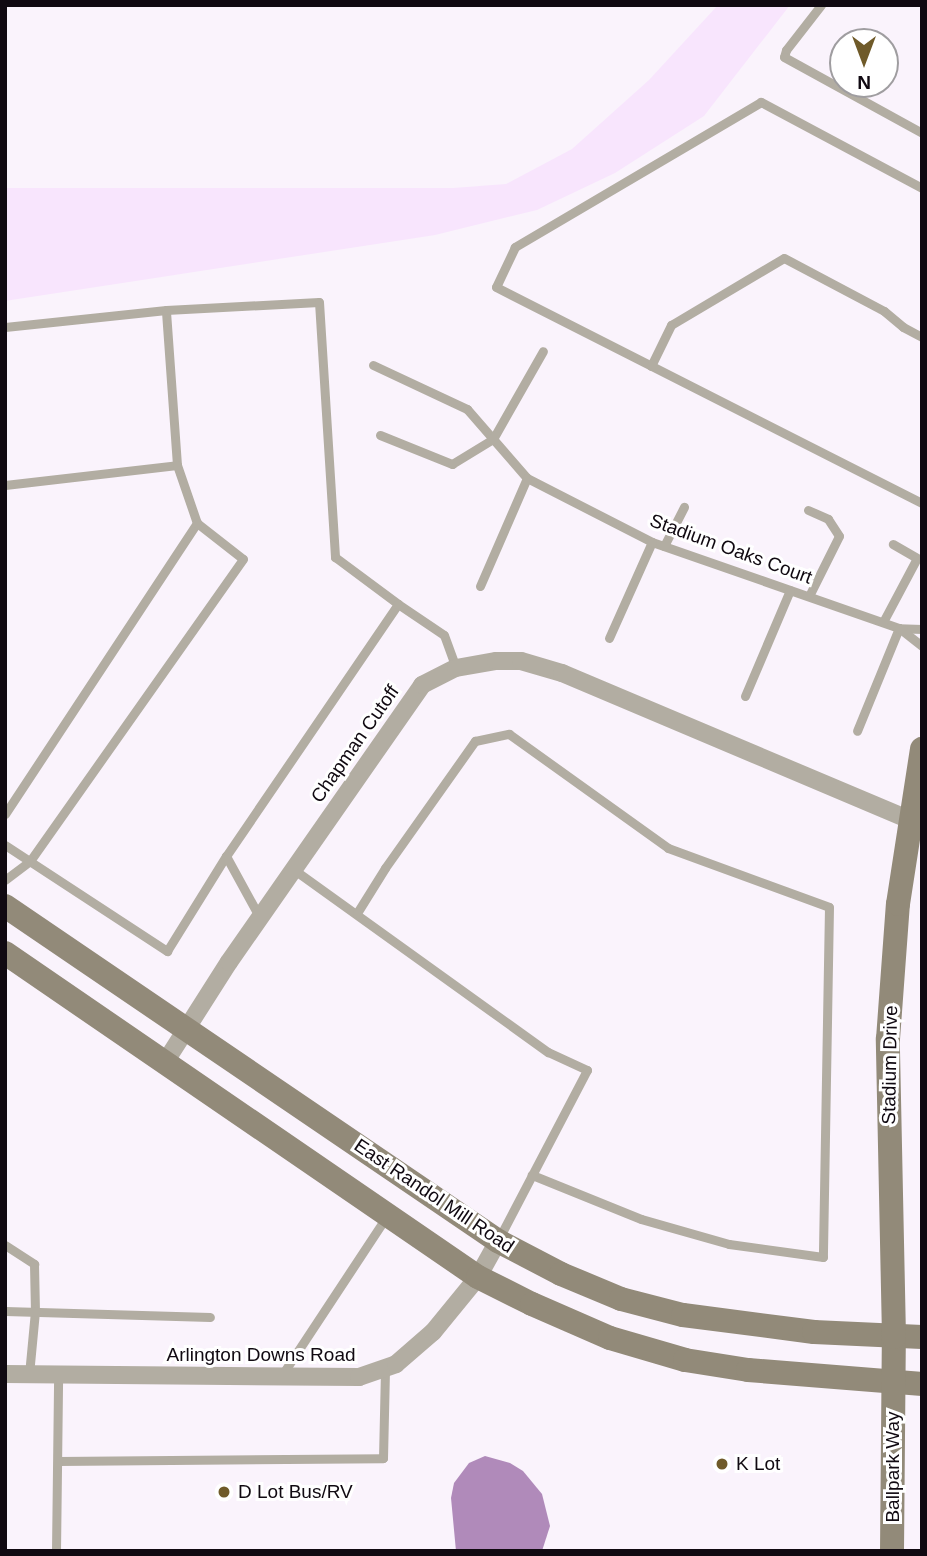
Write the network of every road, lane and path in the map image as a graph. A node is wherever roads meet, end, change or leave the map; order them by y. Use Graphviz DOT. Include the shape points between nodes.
graph roads {
  1 [pos="821,5"];
  2 [pos="922,132"];
  3 [pos="922,188"];
  4 [pos="166,310"];
  5 [pos="5,327"];
  6 [pos="922,337"];
  7 [pos="543,351"];
  8 [pos="373,365"];
  9 [pos="651,366"];
  10 [pos="380,435"];
  11 [pos="494,439"];
  12 [pos="177,465"];
  13 [pos="527,478"];
  14 [pos="5,485"];
  15 [pos="922,503"];
  16 [pos="684,507"];
  17 [pos="808,510"];
  18 [pos="197,523"];
  19 [pos="652,542"];
  20 [pos="893,544"];
  21 [pos="664,546"];
  22 [pos="480,586"];
  23 [pos="790,590"];
  24 [pos="809,596"];
  25 [pos="398,604"];
  26 [pos="883,622"];
  27 [pos="899,628"];
  28 [pos="922,629"];
  29 [pos="609,638"];
  30 [pos="922,646"];
  31 [pos="456,668"];
  32 [pos="745,696"];
  33 [pos="857,731"];
  34 [pos="922,749"];
  35 [pos="5,814"];
  36 [pos="915,822"];
  37 [pos="5,845"];
  38 [pos="226,856"];
  39 [pos="30,861"];
  40 [pos="293,869"];
  41 [pos="5,880"];
  42 [pos="5,906"];
  43 [pos="357,913"];
  44 [pos="260,918"];
  45 [pos="5,953"];
  46 [pos="187,1028"];
  47 [pos="164,1065"];
  48 [pos="532,1175"];
  49 [pos="387,1216"];
  50 [pos="498,1241"];
  51 [pos="5,1245"];
  52 [pos="478,1277"];
  53 [pos="5,1311"];
  54 [pos="35,1311"];
  55 [pos="210,1317"];
  56 [pos="894,1337"];
  57 [pos="922,1338"];
  58 [pos="385,1368"];
  59 [pos="5,1374"];
  60 [pos="29,1374"];
  61 [pos="58,1376"];
  62 [pos="279,1378"];
  63 [pos="894,1383"];
  64 [pos="922,1384"];
  65 [pos="58,1461"];
  66 [pos="56,1551"];
  67 [pos="892,1551"];
  1 -- 2 [label="lane" via="785,57"];
  3 -- 9 [label="lane" via="761,102 515,247 496,287"];
  4 -- 5 [label="lane"];
  4 -- 12 [label="lane"];
  4 -- 25 [label="lane" via="319,302 335,557"];
  6 -- 9 [label="lane" via="884,311 784,258 671,325"];
  7 -- 11 [label="lane"];
  8 -- 11 [label="lane, Stadium Oaks Court" via="467,409"];
  9 -- 15 [label="lane"];
  10 -- 11 [label="lane" via="452,464"];
  11 -- 13 [label="lane, Stadium Oaks Court"];
  12 -- 14 [label="lane"];
  12 -- 18 [label="lane"];
  13 -- 19 [label="lane, Stadium Oaks Court"];
  13 -- 22 [label="lane"];
  16 -- 21 [label="lane"];
  17 -- 24 [label="lane" via="828,520 839,536"];
  18 -- 35 [label="lane"];
  18 -- 39 [label="lane" via="243,559"];
  19 -- 21 [label="lane, Stadium Oaks Court"];
  19 -- 29 [label="lane"];
  20 -- 26 [label="lane" via="917,558"];
  21 -- 23 [label="lane, Stadium Oaks Court"];
  23 -- 24 [label="lane, Stadium Oaks Court"];
  23 -- 32 [label="lane"];
  24 -- 26 [label="lane, Stadium Oaks Court"];
  25 -- 31 [label="lane" via="444,635"];
  25 -- 38 [label="lane"];
  26 -- 27 [label="lane, Stadium Oaks Court"];
  27 -- 28 [label="lane, Stadium Oaks Court"];
  27 -- 30 [label="lane, Stadium Oaks Court"];
  27 -- 33 [label="lane"];
  31 -- 36 [label="street, Chapman Cutoff" via="521,661 562,673"];
  31 -- 40 [label="street, Chapman Cutoff" via="422,685"];
  34 -- 36 [label="main road, Stadium Drive"];
  36 -- 56 [label="main road, Stadium Drive" via="898,904 888,1039"];
  37 -- 39 [label="lane"];
  38 -- 39 [label="lane" via="167,951"];
  38 -- 44 [label="lane"];
  39 -- 41 [label="lane"];
  40 -- 43 [label="lane"];
  40 -- 44 [label="street, Chapman Cutoff"];
  42 -- 46 [label="main road, East Randol Mill Road"];
  43 -- 48 [label="lane" via="548,1052 587,1070"];
  43 -- 48 [label="lane" via="475,741 509,734 668,848 829,907 823,1257 729,1244 641,1220"];
  44 -- 46 [label="street, Chapman Cutoff"];
  45 -- 47 [label="main road"];
  46 -- 47 [label="street, Chapman Cutoff"];
  46 -- 50 [label="main road, East Randol Mill Road"];
  47 -- 49 [label="main road"];
  48 -- 50 [label="lane"];
  49 -- 52 [label="main road"];
  49 -- 62 [label="lane"];
  50 -- 52 [label="street, Arlington Downs Road"];
  50 -- 56 [label="main road, East Randol Mill Road" via="621,1299 683,1315 750,1326"];
  51 -- 54 [label="lane" via="34,1264"];
  52 -- 58 [label="street, Arlington Downs Road" via="433,1332"];
  52 -- 63 [label="main road" via="610,1338 685,1360"];
  53 -- 54 [label="lane"];
  54 -- 55 [label="lane"];
  54 -- 60 [label="lane"];
  56 -- 57 [label="main road, East Randol Mill Road"];
  56 -- 63 [label="main road, Stadium Drive"];
  58 -- 62 [label="street, Arlington Downs Road" via="359,1377"];
  58 -- 65 [label="lane" via="383,1458"];
  59 -- 60 [label="street, Arlington Downs Road"];
  60 -- 61 [label="street, Arlington Downs Road"];
  61 -- 62 [label="street, Arlington Downs Road"];
  61 -- 65 [label="lane"];
  63 -- 64 [label="main road"];
  63 -- 67 [label="main road, Ballpark Way"];
  65 -- 66 [label="lane"];
}
